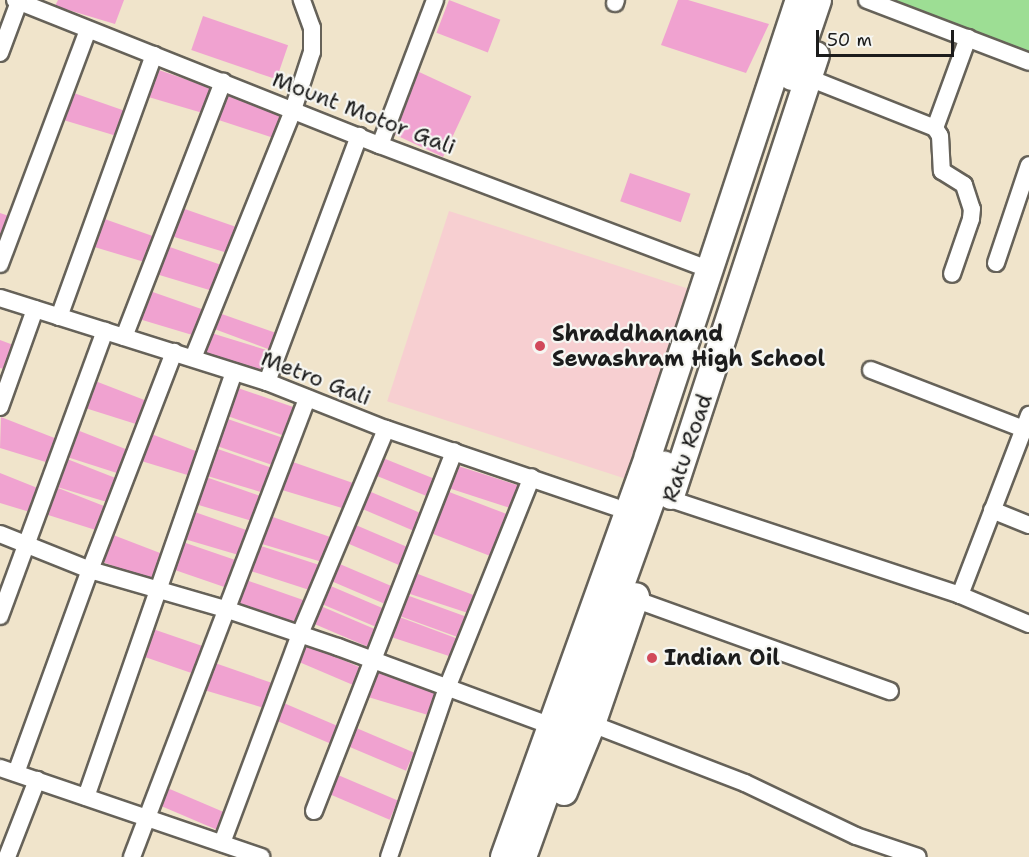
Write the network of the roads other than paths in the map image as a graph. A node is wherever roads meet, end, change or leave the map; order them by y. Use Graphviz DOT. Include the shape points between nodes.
graph roads {
  1 [pos="302,0"];
  2 [pos="435,0"];
  3 [pos="784,0"];
  4 [pos="799,0"];
  5 [pos="818,0"];
  6 [pos="833,0"];
  7 [pos="867,0"];
  8 [pos="17,1"];
  9 [pos="88,30"];
  10 [pos="969,39"];
  11 [pos="0,54"];
  12 [pos="154,55"];
  13 [pos="1029,62"];
  14 [pos="809,78"];
  15 [pos="223,82"];
  16 [pos="293,110"];
  17 [pos="935,128"];
  18 [pos="359,136"];
  19 [pos="380,145"];
  20 [pos="1029,165"];
  21 [pos="996,263"];
  22 [pos="0,264"];
  23 [pos="697,266"];
  24 [pos="952,274"];
  25 [pos="0,298"];
  26 [pos="35,309"];
  27 [pos="59,316"];
  28 [pos="105,331"];
  29 [pos="124,337"];
  30 [pos="174,352"];
  31 [pos="193,358"];
  32 [pos="871,370"];
  33 [pos="234,372"];
  34 [pos="267,382"];
  35 [pos="307,398"];
  36 [pos="0,407"];
  37 [pos="1026,422"];
  38 [pos="387,429"];
  39 [pos="454,451"];
  40 [pos="532,477"];
  41 [pos="670,499"];
  42 [pos="615,507"];
  43 [pos="992,510"];
  44 [pos="1029,525"];
  45 [pos="0,534"];
  46 [pos="28,545"];
  47 [pos="90,570"];
  48 [pos="158,590"];
  49 [pos="960,595"];
  50 [pos="634,599"];
  51 [pos="225,609"];
  52 [pos="0,616"];
  53 [pos="1029,624"];
  54 [pos="300,634"];
  55 [pos="371,659"];
  56 [pos="447,688"];
  57 [pos="890,691"];
  58 [pos="541,722"];
  59 [pos="592,724"];
  60 [pos="8,770"];
  61 [pos="37,780"];
  62 [pos="86,797"];
  63 [pos="314,811"];
  64 [pos="147,818"];
  65 [pos="222,843"];
  66 [pos="7,857"];
  67 [pos="132,857"];
  68 [pos="259,857"];
  69 [pos="388,857"];
  70 [pos="492,857"];
  71 [pos="504,857"];
  72 [pos="523,857"];
  73 [pos="539,857"];
  74 [pos="918,857"];
  1 -- 16 [label="street" via="314,39"];
  2 -- 19 [label="street"];
  3 -- 23 [label="main road"];
  4 -- 71 [label="main road" via="648,456"];
  5 -- 72 [label="main road" via="665,462"];
  6 -- 14 [label="main road, Ratu Road"];
  7 -- 10 [label="street"];
  8 -- 9 [label="street, Mount Motor Gali"];
  8 -- 11 [label="street"];
  9 -- 12 [label="street, Mount Motor Gali"];
  9 -- 22 [label="street"];
  10 -- 13 [label="street"];
  10 -- 17 [label="street"];
  12 -- 15 [label="street, Mount Motor Gali"];
  12 -- 27 [label="street"];
  14 -- 17 [label="street"];
  14 -- 41 [label="main road, Ratu Road"];
  15 -- 16 [label="street, Mount Motor Gali"];
  15 -- 29 [label="street"];
  16 -- 18 [label="street, Mount Motor Gali"];
  16 -- 31 [label="street"];
  17 -- 24 [label="street" via="940,136 942,171 964,185 972,209"];
  18 -- 19 [label="street, Mount Motor Gali"];
  18 -- 34 [label="street"];
  19 -- 23 [label="street, Mount Motor Gali"];
  20 -- 21 [label="street"];
  23 -- 42 [label="main road"];
  25 -- 26 [label="street, Metro Gali"];
  26 -- 27 [label="street, Metro Gali"];
  26 -- 36 [label="street"];
  27 -- 28 [label="street, Metro Gali"];
  28 -- 29 [label="street, Metro Gali"];
  28 -- 46 [label="street"];
  29 -- 30 [label="street, Metro Gali"];
  30 -- 31 [label="street, Metro Gali"];
  30 -- 47 [label="street"];
  31 -- 33 [label="street, Metro Gali"];
  32 -- 37 [label="street"];
  33 -- 34 [label="street, Metro Gali"];
  33 -- 48 [label="street"];
  34 -- 35 [label="street, Metro Gali"];
  35 -- 38 [label="street, Metro Gali"];
  35 -- 51 [label="street"];
  37 -- 43 [label="street"];
  38 -- 39 [label="street, Metro Gali"];
  38 -- 54 [label="street"];
  39 -- 40 [label="street, Metro Gali"];
  39 -- 55 [label="street"];
  40 -- 42 [label="street, Metro Gali"];
  40 -- 56 [label="street"];
  41 -- 49 [label="street"];
  41 -- 50 [label="main road, Ratu Road"];
  42 -- 58 [label="main road"];
  43 -- 44 [label="street"];
  43 -- 49 [label="street"];
  45 -- 46 [label="street"];
  46 -- 47 [label="street"];
  46 -- 52 [label="street"];
  47 -- 48 [label="street"];
  47 -- 60 [label="street"];
  48 -- 51 [label="street"];
  48 -- 62 [label="street"];
  49 -- 53 [label="street"];
  50 -- 57 [label="street"];
  50 -- 59 [label="main road, Ratu Road"];
  51 -- 54 [label="street"];
  51 -- 64 [label="street"];
  54 -- 55 [label="street"];
  54 -- 65 [label="street"];
  55 -- 56 [label="street"];
  55 -- 63 [label="street"];
  56 -- 58 [label="street"];
  56 -- 69 [label="street"];
  58 -- 70 [label="main road"];
  59 -- 73 [label="main road, Ratu Road"];
  59 -- 74 [label="street" via="745,783 856,836"];
  60 -- 61 [label="street"];
  61 -- 62 [label="street"];
  61 -- 66 [label="street"];
  62 -- 64 [label="street"];
  64 -- 65 [label="street"];
  64 -- 67 [label="street"];
  65 -- 68 [label="street"];
}
